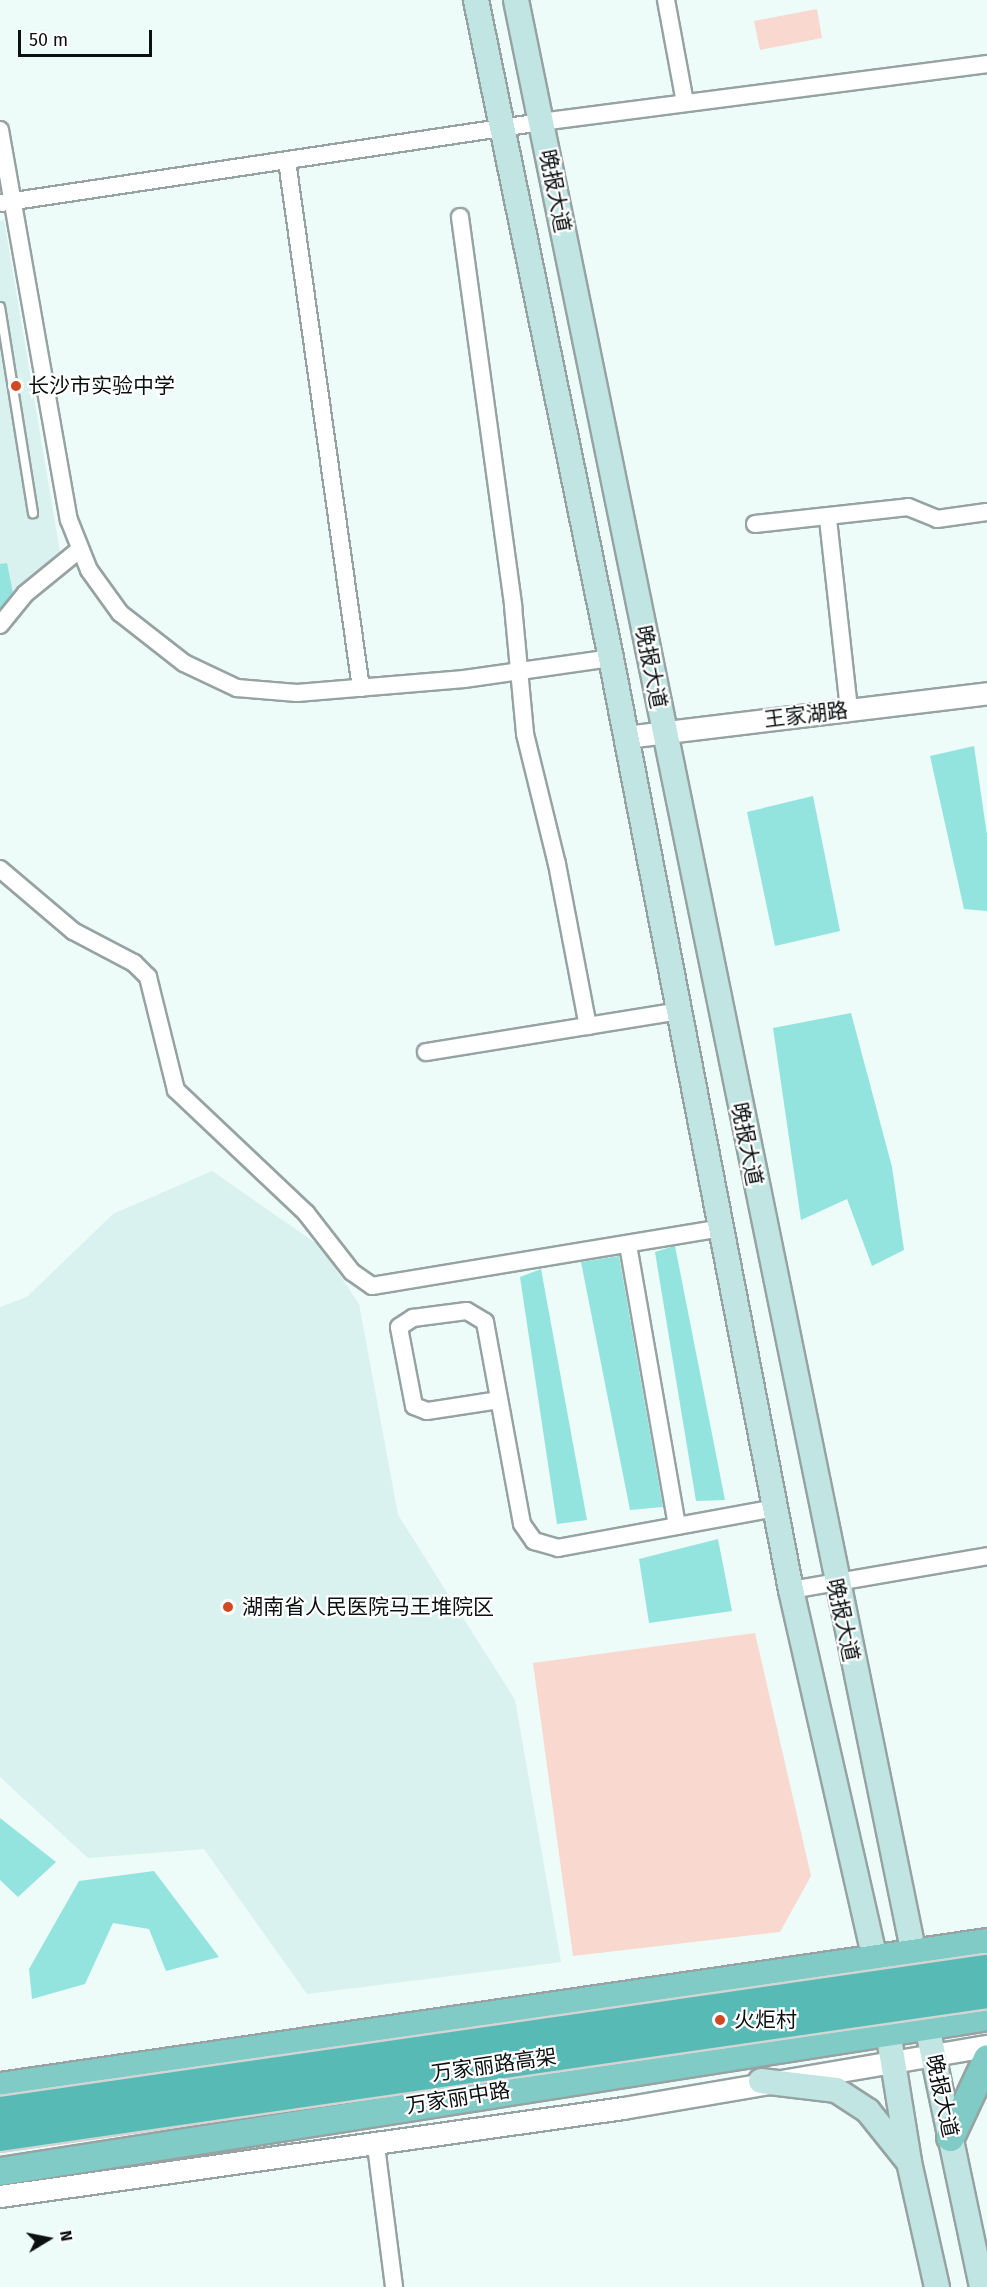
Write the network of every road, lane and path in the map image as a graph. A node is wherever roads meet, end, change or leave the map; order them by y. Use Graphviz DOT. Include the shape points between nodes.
graph roads {
  1 [pos="476,0"];
  2 [pos="516,0"];
  3 [pos="666,0"];
  4 [pos="987,64"];
  5 [pos="684,97"];
  6 [pos="541,122"];
  7 [pos="0,130"];
  8 [pos="503,130"];
  9 [pos="286,161"];
  10 [pos="5,202"];
  11 [pos="460,217"];
  12 [pos="0,307"];
  13 [pos="987,512"];
  14 [pos="33,513"];
  15 [pos="828,519"];
  16 [pos="755,524"];
  17 [pos="78,550"];
  18 [pos="0,625"];
  19 [pos="611,658"];
  20 [pos="516,672"];
  21 [pos="361,687"];
  22 [pos="987,693"];
  23 [pos="849,710"];
  24 [pos="664,732"];
  25 [pos="626,737"];
  26 [pos="0,870"];
  27 [pos="679,1011"];
  28 [pos="588,1026"];
  29 [pos="426,1052"];
  30 [pos="721,1228"];
  31 [pos="628,1245"];
  32 [pos="499,1400"];
  33 [pos="776,1508"];
  34 [pos="677,1526"];
  35 [pos="987,1556"];
  36 [pos="835,1582"];
  37 [pos="791,1590"];
  38 [pos="987,1942"];
  39 [pos="914,1953"];
  40 [pos="876,1960"];
  41 [pos="987,1969"];
  42 [pos="987,1994"];
  43 [pos="987,2016"];
  44 [pos="927,2025"];
  45 [pos="888,2030"];
  46 [pos="987,2046"];
  47 [pos="933,2055"];
  48 [pos="987,2058"];
  49 [pos="894,2063"];
  50 [pos="761,2081"];
  51 [pos="0,2086"];
  52 [pos="0,2111"];
  53 [pos="0,2137"];
  54 [pos="951,2137"];
  55 [pos="375,2146"];
  56 [pos="909,2162"];
  57 [pos="0,2171"];
  58 [pos="0,2196"];
  59 [pos="394,2287"];
  60 [pos="937,2287"];
  61 [pos="982,2287"];
  1 -- 8 [label="main road, 晚报大道"];
  2 -- 6 [label="main road, 晚报大道"];
  3 -- 5 [label="street"];
  4 -- 6 [label="street"];
  6 -- 8 [label="street"];
  6 -- 24 [label="main road, 晚报大道"];
  7 -- 10 [label="street"];
  8 -- 9 [label="street"];
  8 -- 19 [label="main road, 晚报大道"];
  9 -- 10 [label="street"];
  9 -- 21 [label="street"];
  10 -- 17 [label="street" via="60,482"];
  11 -- 20 [label="street" via="513,606"];
  12 -- 14 [label="lane"];
  13 -- 15 [label="street" via="937,519 908,507"];
  15 -- 16 [label="street"];
  15 -- 23 [label="street"];
  17 -- 18 [label="street" via="26,594"];
  17 -- 21 [label="street" via="120,613 184,663 237,688 297,693"];
  19 -- 20 [label="street"];
  19 -- 25 [label="main road, 晚报大道"];
  20 -- 21 [label="street"];
  20 -- 28 [label="street" via="525,734 557,864"];
  22 -- 23 [label="street, 王家湖路"];
  23 -- 24 [label="street, 王家湖路"];
  24 -- 25 [label="street, 王家湖路"];
  24 -- 36 [label="main road, 晚报大道"];
  25 -- 27 [label="main road, 晚报大道"];
  26 -- 31 [label="street" via="74,931 134,963 148,977 176,1090 306,1213 362,1281 386,1287"];
  27 -- 28 [label="street"];
  27 -- 30 [label="main road, 晚报大道"];
  28 -- 29 [label="street"];
  30 -- 31 [label="street"];
  30 -- 33 [label="main road, 晚报大道"];
  31 -- 34 [label="street"];
  32 -- 32 [label="street" via="481,1316 467,1311 413,1318 399,1327 414,1406 427,1411"];
  32 -- 34 [label="street" via="522,1524 534,1541 558,1548"];
  33 -- 34 [label="street"];
  33 -- 37 [label="main road, 晚报大道"];
  35 -- 36 [label="street"];
  36 -- 37 [label="street"];
  36 -- 39 [label="main road, 晚报大道"];
  37 -- 40 [label="main road, 晚报大道"];
  38 -- 39 [label="main road"];
  39 -- 40 [label="main road"];
  39 -- 44 [label="main road, 晚报大道"];
  40 -- 45 [label="main road, 晚报大道"];
  40 -- 51 [label="main road"];
  41 -- 52 [label="highway, 万家丽路高架, bridge"];
  42 -- 53 [label="highway, 万家丽路高架, bridge"];
  43 -- 44 [label="main road, 万家丽中路"];
  44 -- 45 [label="main road, 万家丽中路"];
  44 -- 47 [label="main road, 晚报大道"];
  45 -- 49 [label="main road, 晚报大道"];
  45 -- 57 [label="main road, 万家丽中路"];
  46 -- 47 [label="street"];
  47 -- 49 [label="street"];
  47 -- 54 [label="main road, 晚报大道"];
  48 -- 54 [label="main road"];
  49 -- 50 [label="street"];
  49 -- 56 [label="main road, 晚报大道"];
  50 -- 56 [label="main road" via="836,2090 868,2111"];
  50 -- 58 [label="street" via="623,2108"];
  54 -- 61 [label="main road, 晚报大道"];
  55 -- 59 [label="street"];
  56 -- 60 [label="main road, 晚报大道"];
}
